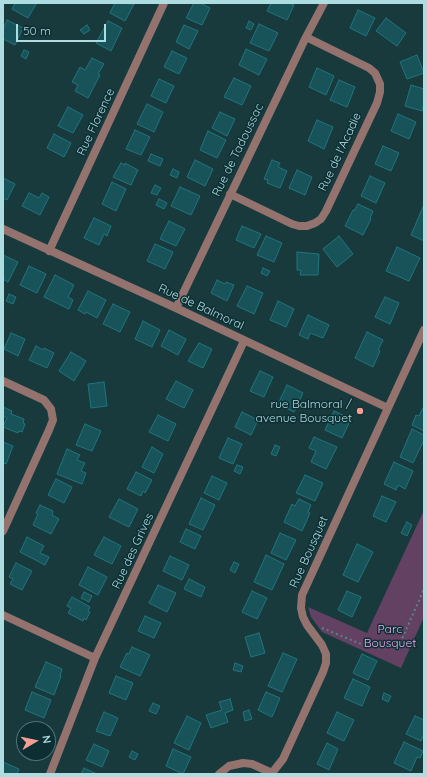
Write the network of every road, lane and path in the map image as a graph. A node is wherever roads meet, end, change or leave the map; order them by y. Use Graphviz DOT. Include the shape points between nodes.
graph roads {
  1 [pos="164,3"];
  2 [pos="324,3"];
  3 [pos="306,37"];
  4 [pos="230,194"];
  5 [pos="3,229"];
  6 [pos="50,251"];
  7 [pos="176,308"];
  8 [pos="424,330"];
  9 [pos="244,341"];
  10 [pos="3,381"];
  11 [pos="388,408"];
  12 [pos="3,531"];
  13 [pos="424,589"];
  14 [pos="3,614"];
  15 [pos="307,625"];
  16 [pos="95,658"];
  17 [pos="273,773"];
  18 [pos="50,774"];
  19 [pos="219,774"];
  1 -- 6 [label="street, Rue Florence"];
  2 -- 3 [label="street, Rue de Tadoussac"];
  3 -- 4 [label="street, Rue de Tadoussac"];
  3 -- 4 [label="street, Rue de l'Acadie" via="369,68 375,73 380,84 377,102 326,211 315,224 299,226"];
  4 -- 7 [label="street, Rue de Tadoussac"];
  5 -- 6 [label="street, Rue de Balmoral"];
  6 -- 7 [label="street, Rue de Balmoral"];
  7 -- 9 [label="street, Rue de Balmoral"];
  8 -- 11 [label="street, Rue Bousquet"];
  9 -- 11 [label="street, Rue de Balmoral"];
  9 -- 16 [label="street, Rue des Grives"];
  10 -- 12 [label="street" via="44,400 53,416 52,424"];
  11 -- 15 [label="street, Rue Bousquet" via="302,595 300,608"];
  13 -- 15 [label="path" via="398,648 361,644 320,627"];
  14 -- 16 [label="street"];
  15 -- 17 [label="street, Rue Bousquet" via="324,650 325,668 283,759"];
  16 -- 18 [label="street, Rue des Grives"];
  17 -- 19 [label="street, Rue Bousquet" via="243,763 229,766"];
}
